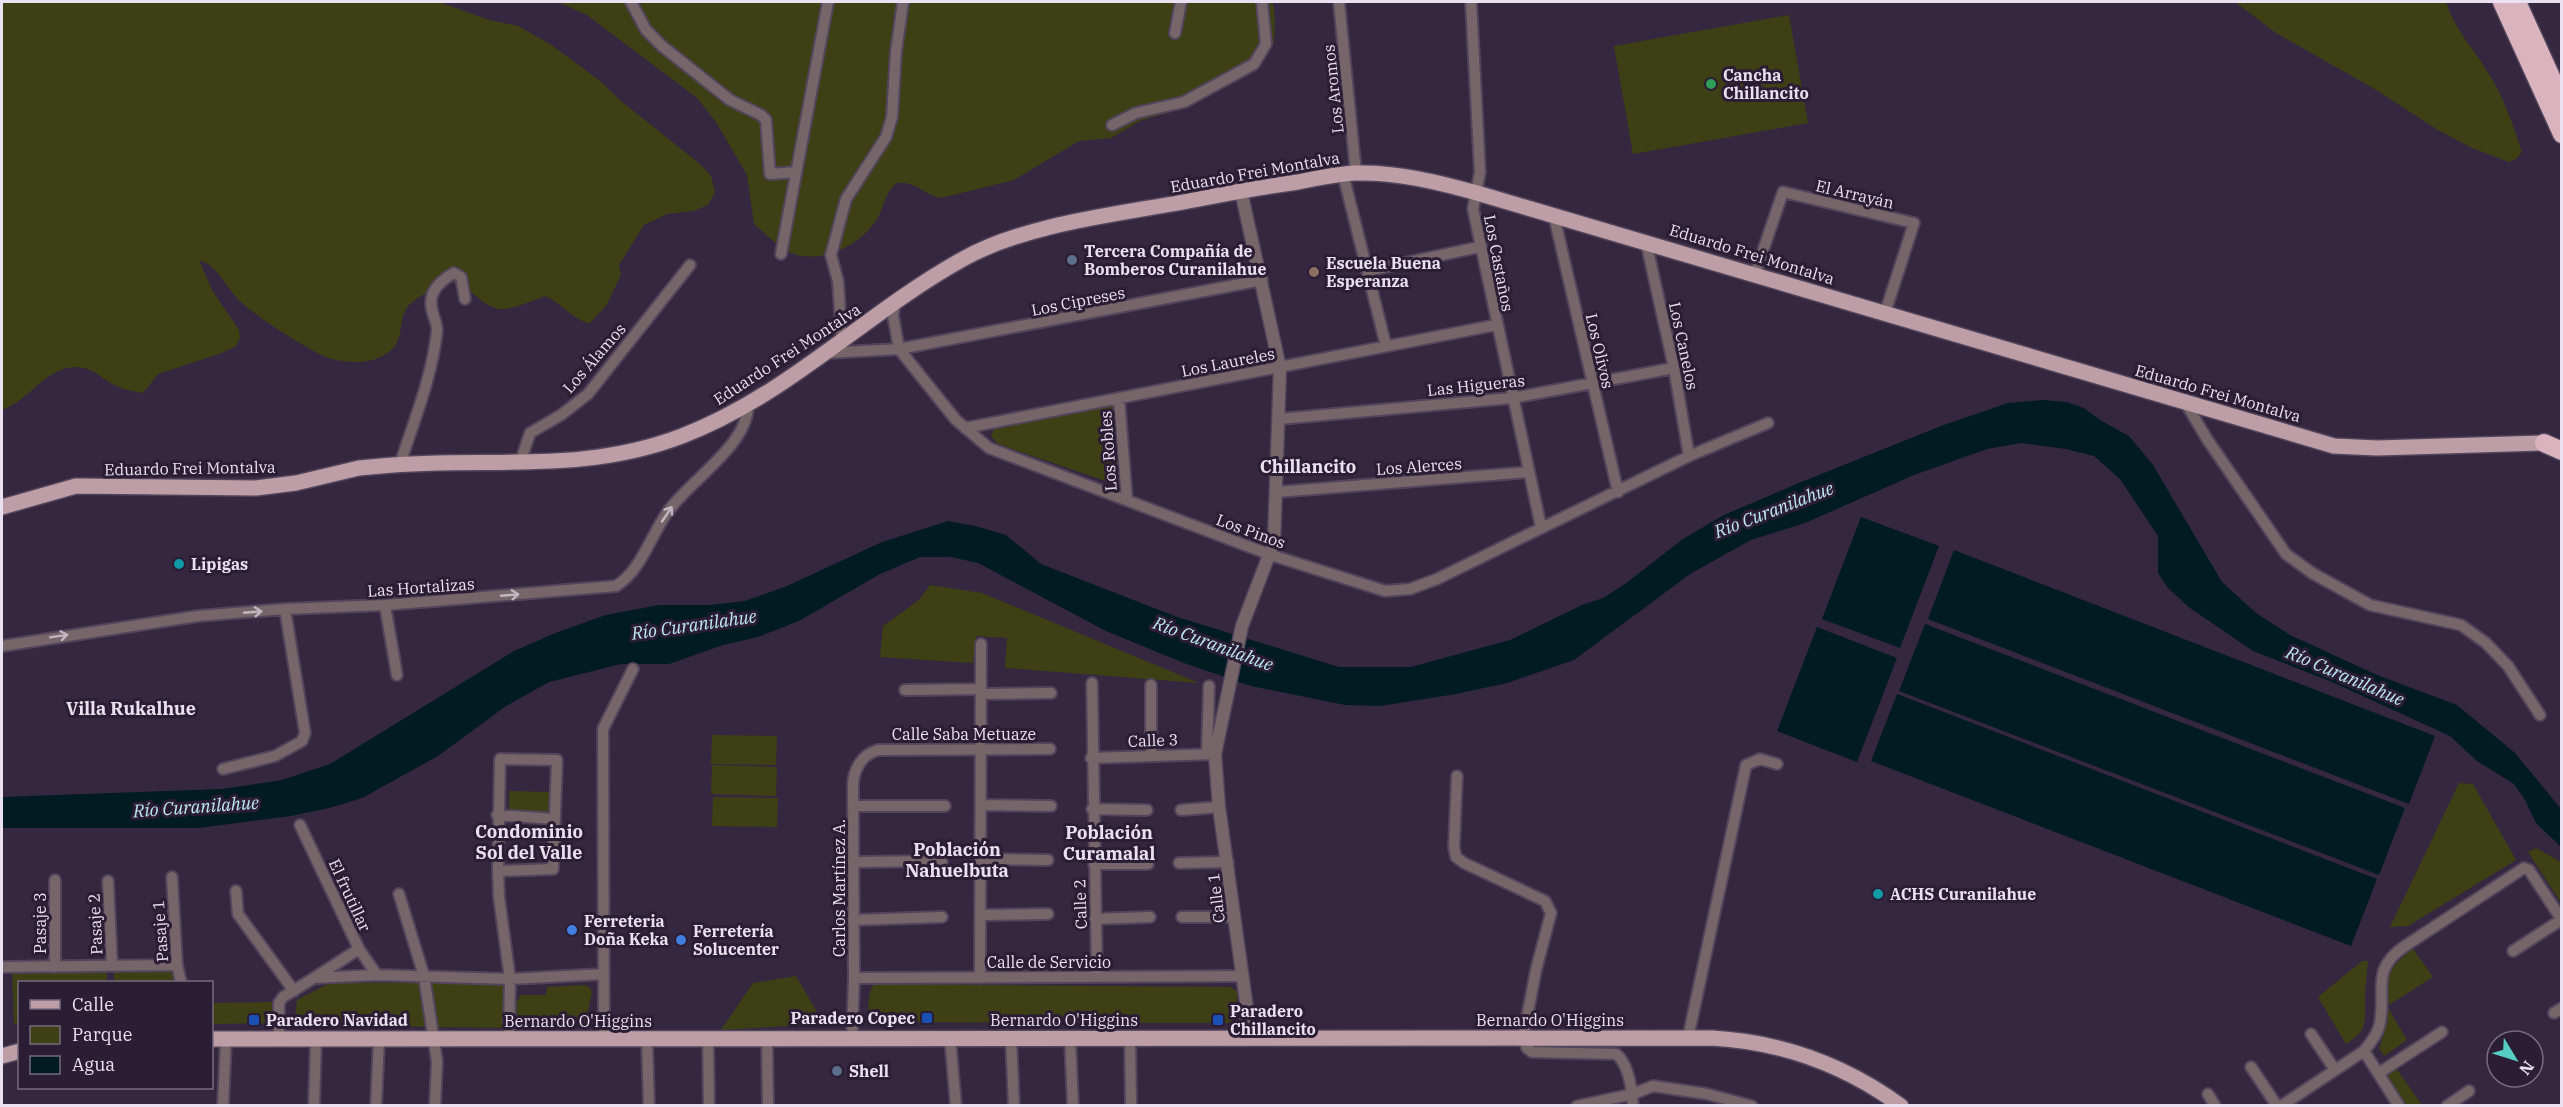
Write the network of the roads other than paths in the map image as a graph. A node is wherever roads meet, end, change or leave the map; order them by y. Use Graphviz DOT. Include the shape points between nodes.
graph roads {
  1 [pos="631,2"];
  2 [pos="828,2"];
  3 [pos="903,2"];
  4 [pos="1181,2"];
  5 [pos="1262,2"];
  6 [pos="1340,2"];
  7 [pos="1471,2"];
  8 [pos="2502,2"];
  9 [pos="2517,2"];
  10 [pos="1175,33"];
  11 [pos="2562,101"];
  12 [pos="1112,125"];
  13 [pos="2562,134"];
  14 [pos="796,172"];
  15 [pos="1350,174"];
  16 [pos="1241,191"];
  17 [pos="1477,193"];
  18 [pos="1554,216"];
  19 [pos="1646,242"];
  20 [pos="1479,247"];
  21 [pos="781,254"];
  22 [pos="690,265"];
  23 [pos="1367,271"];
  24 [pos="1755,274"];
  25 [pos="1262,279"];
  26 [pos="465,299"];
  27 [pos="895,303"];
  28 [pos="1885,313"];
  29 [pos="1496,325"];
  30 [pos="842,343"];
  31 [pos="1386,346"];
  32 [pos="898,349"];
  33 [pos="827,353"];
  34 [pos="1280,368"];
  35 [pos="1674,368"];
  36 [pos="1593,384"];
  37 [pos="1512,398"];
  38 [pos="1119,399"];
  39 [pos="2185,402"];
  40 [pos="748,404"];
  41 [pos="1279,419"];
  42 [pos="1768,423"];
  43 [pos="965,428"];
  44 [pos="2562,437"];
  45 [pos="2544,442"];
  46 [pos="2562,451"];
  47 [pos="1689,456"];
  48 [pos="400,464"];
  49 [pos="520,464"];
  50 [pos="1529,472"];
  51 [pos="1276,492"];
  52 [pos="1618,492"];
  53 [pos="1127,501"];
  54 [pos="2,507"];
  55 [pos="1541,527"];
  56 [pos="1271,555"];
  57 [pos="385,605"];
  58 [pos="285,609"];
  59 [pos="981,644"];
  60 [pos="2,646"];
  61 [pos="633,669"];
  62 [pos="397,675"];
  63 [pos="1092,683"];
  64 [pos="1151,685"];
  65 [pos="1209,686"];
  66 [pos="905,690"];
  67 [pos="981,691"];
  68 [pos="1051,693"];
  69 [pos="2540,715"];
  70 [pos="981,748"];
  71 [pos="1050,749"];
  72 [pos="878,750"];
  73 [pos="1211,754"];
  74 [pos="1151,755"];
  75 [pos="1091,758"];
  76 [pos="1777,764"];
  77 [pos="223,769"];
  78 [pos="1457,776"];
  79 [pos="981,805"];
  80 [pos="854,806"];
  81 [pos="945,806"];
  82 [pos="1051,806"];
  83 [pos="1219,807"];
  84 [pos="1092,809"];
  85 [pos="1147,810"];
  86 [pos="1181,810"];
  87 [pos="497,815"];
  88 [pos="555,819"];
  89 [pos="300,825"];
  90 [pos="981,859"];
  91 [pos="1048,860"];
  92 [pos="942,861"];
  93 [pos="852,862"];
  94 [pos="1228,862"];
  95 [pos="1179,863"];
  96 [pos="1094,864"];
  97 [pos="1148,864"];
  98 [pos="498,871"];
  99 [pos="172,877"];
  100 [pos="55,880"];
  101 [pos="108,881"];
  102 [pos="236,891"];
  103 [pos="399,894"];
  104 [pos="1048,914"];
  105 [pos="981,915"];
  106 [pos="942,917"];
  107 [pos="1150,917"];
  108 [pos="1182,917"];
  109 [pos="1234,917"];
  110 [pos="1095,919"];
  111 [pos="853,920"];
  112 [pos="2561,920"];
  113 [pos="359,949"];
  114 [pos="2513,951"];
  115 [pos="112,965"];
  116 [pos="177,965"];
  117 [pos="2,967"];
  118 [pos="55,967"];
  119 [pos="604,974"];
  120 [pos="377,975"];
  121 [pos="424,976"];
  122 [pos="1243,976"];
  123 [pos="1097,977"];
  124 [pos="314,978"];
  125 [pos="854,978"];
  126 [pos="980,978"];
  127 [pos="510,979"];
  128 [pos="181,981"];
  129 [pos="294,991"];
  130 [pos="2442,1032"];
  131 [pos="2311,1034"];
  132 [pos="950,1038"];
  133 [pos="1011,1038"];
  134 [pos="1070,1038"];
  135 [pos="1130,1038"];
  136 [pos="1246,1038"];
  137 [pos="1523,1038"];
  138 [pos="1688,1038"];
  139 [pos="219,1039"];
  140 [pos="279,1039"];
  141 [pos="316,1039"];
  142 [pos="379,1039"];
  143 [pos="434,1039"];
  144 [pos="509,1039"];
  145 [pos="604,1039"];
  146 [pos="647,1039"];
  147 [pos="708,1039"];
  148 [pos="767,1039"];
  149 [pos="852,1039"];
  150 [pos="2364,1051"];
  151 [pos="18,1052"];
  152 [pos="2,1056"];
  153 [pos="2251,1067"];
  154 [pos="2335,1070"];
  155 [pos="2379,1073"];
  156 [pos="2469,1091"];
  157 [pos="2208,1094"];
  158 [pos="1633,1100"];
  159 [pos="223,1106"];
  160 [pos="314,1106"];
  161 [pos="376,1106"];
  162 [pos="435,1106"];
  163 [pos="649,1106"];
  164 [pos="709,1106"];
  165 [pos="768,1106"];
  166 [pos="956,1106"];
  167 [pos="1014,1106"];
  168 [pos="1073,1106"];
  169 [pos="1131,1106"];
  170 [pos="1577,1106"];
  171 [pos="1752,1106"];
  172 [pos="1901,1106"];
  173 [pos="2215,1106"];
  174 [pos="2279,1106"];
  175 [pos="2399,1106"];
  176 [pos="2447,1106"];
  1 -- 14 [label="street" via="646,30 662,46 730,100 766,120 770,174"];
  2 -- 14 [label="street"];
  3 -- 30 [label="street" via="892,117 886,137 846,199 831,255 838,281"];
  4 -- 10 [label="street"];
  5 -- 12 [label="street" via="1266,44 1254,64 1184,102 1136,113"];
  6 -- 15 [label="street, Los Aromos"];
  7 -- 17 [label="street, Los Castaños" via="1480,172"];
  8 -- 13 [label="highway"];
  9 -- 11 [label="highway"];
  14 -- 21 [label="street"];
  15 -- 16 [label="main road, Eduardo Frei Montalva"];
  15 -- 17 [label="main road, Eduardo Frei Montalva" via="1409,177"];
  15 -- 23 [label="street, Los Aromos"];
  16 -- 25 [label="street, Calle 1"];
  16 -- 27 [label="main road, Eduardo Frei Montalva" via="1014,236 962,259"];
  17 -- 18 [label="main road, Eduardo Frei Montalva"];
  17 -- 20 [label="street, Los Castaños" via="1473,209"];
  18 -- 19 [label="main road, Eduardo Frei Montalva"];
  18 -- 36 [label="street, Los Olivos"];
  19 -- 24 [label="main road, Eduardo Frei Montalva"];
  19 -- 35 [label="street, Los Canelos"];
  20 -- 23 [label="street"];
  20 -- 29 [label="street, Los Castaños"];
  22 -- 49 [label="street, Los Álamos" via="588,394 530,433"];
  23 -- 31 [label="street, Los Aromos"];
  24 -- 28 [label="main road, Eduardo Frei Montalva"];
  24 -- 28 [label="street, El Arrayán" via="1783,192 1914,223"];
  25 -- 32 [label="street, Los Cipreses"];
  25 -- 34 [label="street, Calle 1"];
  26 -- 48 [label="street" via="461,277 454,273 432,294 432,316 438,328 429,376"];
  27 -- 30 [label="main road, Eduardo Frei Montalva"];
  27 -- 32 [label="street"];
  28 -- 39 [label="main road, Eduardo Frei Montalva"];
  29 -- 31 [label="street, Los Laureles"];
  29 -- 37 [label="street, Los Castaños"];
  30 -- 33 [label="main road, Eduardo Frei Montalva"];
  31 -- 34 [label="street, Los Laureles"];
  32 -- 33 [label="street"];
  32 -- 43 [label="street, Los Pinos"];
  33 -- 40 [label="main road, Eduardo Frei Montalva"];
  34 -- 38 [label="street, Los Laureles"];
  34 -- 41 [label="street, Calle 1"];
  35 -- 36 [label="street, Las Higueras"];
  35 -- 47 [label="street, Los Canelos"];
  36 -- 37 [label="street, Las Higueras"];
  36 -- 52 [label="street, Los Olivos"];
  37 -- 41 [label="street, Las Higueras"];
  37 -- 50 [label="street, Los Castaños"];
  38 -- 43 [label="street, Los Laureles"];
  38 -- 53 [label="street, Los Robles"];
  39 -- 45 [label="main road, Eduardo Frei Montalva" via="2334,446"];
  39 -- 69 [label="street" via="2286,554 2370,605 2461,625 2508,666"];
  40 -- 49 [label="main road, Eduardo Frei Montalva" via="685,435 630,452 600,459"];
  57 -- 40 [label="street, Las Hortalizas, one-way" via="616,586 632,572 679,498 728,451 748,413"];
  41 -- 51 [label="street, Calle 1"];
  42 -- 47 [label="street, Los Pinos"];
  43 -- 53 [label="street, Los Pinos" via="989,448"];
  44 -- 45 [label="highway"];
  45 -- 46 [label="highway"];
  47 -- 52 [label="street, Los Pinos"];
  48 -- 49 [label="main road, Eduardo Frei Montalva"];
  48 -- 54 [label="main road, Eduardo Frei Montalva" via="255,488 76,486"];
  50 -- 51 [label="street, Los Alerces"];
  50 -- 55 [label="street, Los Castaños"];
  51 -- 56 [label="street, Calle 1"];
  52 -- 55 [label="street, Los Pinos"];
  53 -- 56 [label="street, Los Pinos"];
  55 -- 56 [label="street, Los Pinos" via="1410,589 1385,591"];
  56 -- 73 [label="street, Calle 1" via="1242,626"];
  57 -- 58 [label="street, Las Hortalizas"];
  57 -- 62 [label="street"];
  60 -- 58 [label="street, Las Hortalizas, one-way" via="165,620"];
  58 -- 77 [label="street" via="305,733 302,741 275,756"];
  59 -- 67 [label="street"];
  61 -- 119 [label="street" via="603,729"];
  63 -- 75 [label="street, Calle 2"];
  64 -- 74 [label="street"];
  65 -- 73 [label="street"];
  66 -- 67 [label="street"];
  67 -- 68 [label="street"];
  67 -- 70 [label="street"];
  70 -- 71 [label="street, Calle Saba Metuaze"];
  70 -- 72 [label="street, Calle Saba Metuaze"];
  70 -- 79 [label="street"];
  72 -- 80 [label="street, Carlos Martínez A." via="864,758 854,773"];
  73 -- 74 [label="street, Calle 3"];
  73 -- 83 [label="street, Calle 1"];
  74 -- 75 [label="street, Calle 3"];
  75 -- 84 [label="street, Calle 2"];
  76 -- 138 [label="street" via="1760,759 1746,765"];
  78 -- 137 [label="street" via="1456,857 1550,907"];
  79 -- 82 [label="street"];
  79 -- 90 [label="street"];
  80 -- 81 [label="street"];
  80 -- 93 [label="street, Carlos Martínez A."];
  83 -- 86 [label="street"];
  83 -- 94 [label="street, Calle 1"];
  84 -- 85 [label="street"];
  84 -- 96 [label="street, Calle 2"];
  87 -- 88 [label="street"];
  87 -- 88 [label="street" via="500,759 557,760"];
  87 -- 98 [label="street"];
  88 -- 98 [label="street" via="553,869"];
  89 -- 113 [label="street, El frutillar"];
  90 -- 91 [label="street"];
  90 -- 105 [label="street"];
  92 -- 93 [label="street"];
  93 -- 111 [label="street, Carlos Martínez A."];
  94 -- 95 [label="street"];
  94 -- 109 [label="street, Calle 1"];
  96 -- 97 [label="street"];
  96 -- 110 [label="street, Calle 2"];
  98 -- 127 [label="street"];
  99 -- 116 [label="street, Pasaje 1"];
  100 -- 118 [label="street, Pasaje 3"];
  101 -- 115 [label="street, Pasaje 2"];
  102 -- 129 [label="street" via="238,914"];
  103 -- 121 [label="street"];
  104 -- 105 [label="street"];
  105 -- 126 [label="street"];
  106 -- 111 [label="street"];
  107 -- 110 [label="street"];
  108 -- 109 [label="street"];
  109 -- 122 [label="street, Calle 1"];
  110 -- 123 [label="street, Calle 2"];
  111 -- 125 [label="street, Carlos Martínez A."];
  112 -- 114 [label="street"];
  112 -- 150 [label="street" via="2524,868 2392,956 2380,978 2379,1028"];
  113 -- 120 [label="street, El frutillar"];
  113 -- 124 [label="street"];
  115 -- 116 [label="street"];
  115 -- 118 [label="street"];
  116 -- 128 [label="street, Pasaje 1"];
  117 -- 118 [label="street"];
  119 -- 127 [label="street"];
  119 -- 145 [label="street"];
  120 -- 121 [label="street"];
  120 -- 124 [label="street"];
  121 -- 127 [label="street"];
  121 -- 143 [label="street"];
  122 -- 123 [label="street, Calle de Servicio"];
  122 -- 136 [label="street, Calle 1"];
  123 -- 126 [label="street, Calle de Servicio"];
  124 -- 129 [label="street"];
  125 -- 126 [label="street, Calle de Servicio"];
  125 -- 149 [label="street, Carlos Martínez A."];
  127 -- 144 [label="street"];
  129 -- 140 [label="street" via="279,1003"];
  130 -- 155 [label="street"];
  131 -- 154 [label="street"];
  132 -- 133 [label="main road, Bernardo O'Higgins"];
  132 -- 149 [label="main road, Bernardo O'Higgins"];
  132 -- 166 [label="street"];
  133 -- 134 [label="main road, Bernardo O'Higgins"];
  133 -- 167 [label="street"];
  134 -- 135 [label="main road, Bernardo O'Higgins"];
  134 -- 168 [label="street"];
  135 -- 136 [label="main road, Bernardo O'Higgins"];
  135 -- 169 [label="street"];
  136 -- 137 [label="main road, Bernardo O'Higgins"];
  137 -- 138 [label="main road, Bernardo O'Higgins"];
  137 -- 158 [label="street" via="1532,1052 1616,1054 1623,1062"];
  138 -- 172 [label="main road, Bernardo O'Higgins" via="1747,1040 1801,1054 1852,1074"];
  139 -- 140 [label="main road, Bernardo O'Higgins"];
  139 -- 159 [label="street"];
  140 -- 141 [label="main road, Bernardo O'Higgins"];
  141 -- 142 [label="main road, Bernardo O'Higgins"];
  141 -- 160 [label="street"];
  142 -- 143 [label="main road, Bernardo O'Higgins"];
  142 -- 161 [label="street"];
  143 -- 144 [label="main road, Bernardo O'Higgins"];
  143 -- 162 [label="street"];
  144 -- 145 [label="main road, Bernardo O'Higgins"];
  145 -- 146 [label="main road, Bernardo O'Higgins"];
  146 -- 147 [label="main road, Bernardo O'Higgins"];
  146 -- 163 [label="street"];
  147 -- 148 [label="main road, Bernardo O'Higgins"];
  147 -- 164 [label="street"];
  148 -- 149 [label="main road, Bernardo O'Higgins"];
  148 -- 165 [label="street"];
  150 -- 154 [label="street"];
  150 -- 155 [label="street"];
  151 -- 152 [label="main road"];
  153 -- 174 [label="street"];
  154 -- 174 [label="street"];
  155 -- 175 [label="street"];
  156 -- 176 [label="street"];
  157 -- 173 [label="street"];
  158 -- 170 [label="street"];
  158 -- 171 [label="street" via="1653,1086"];
}
